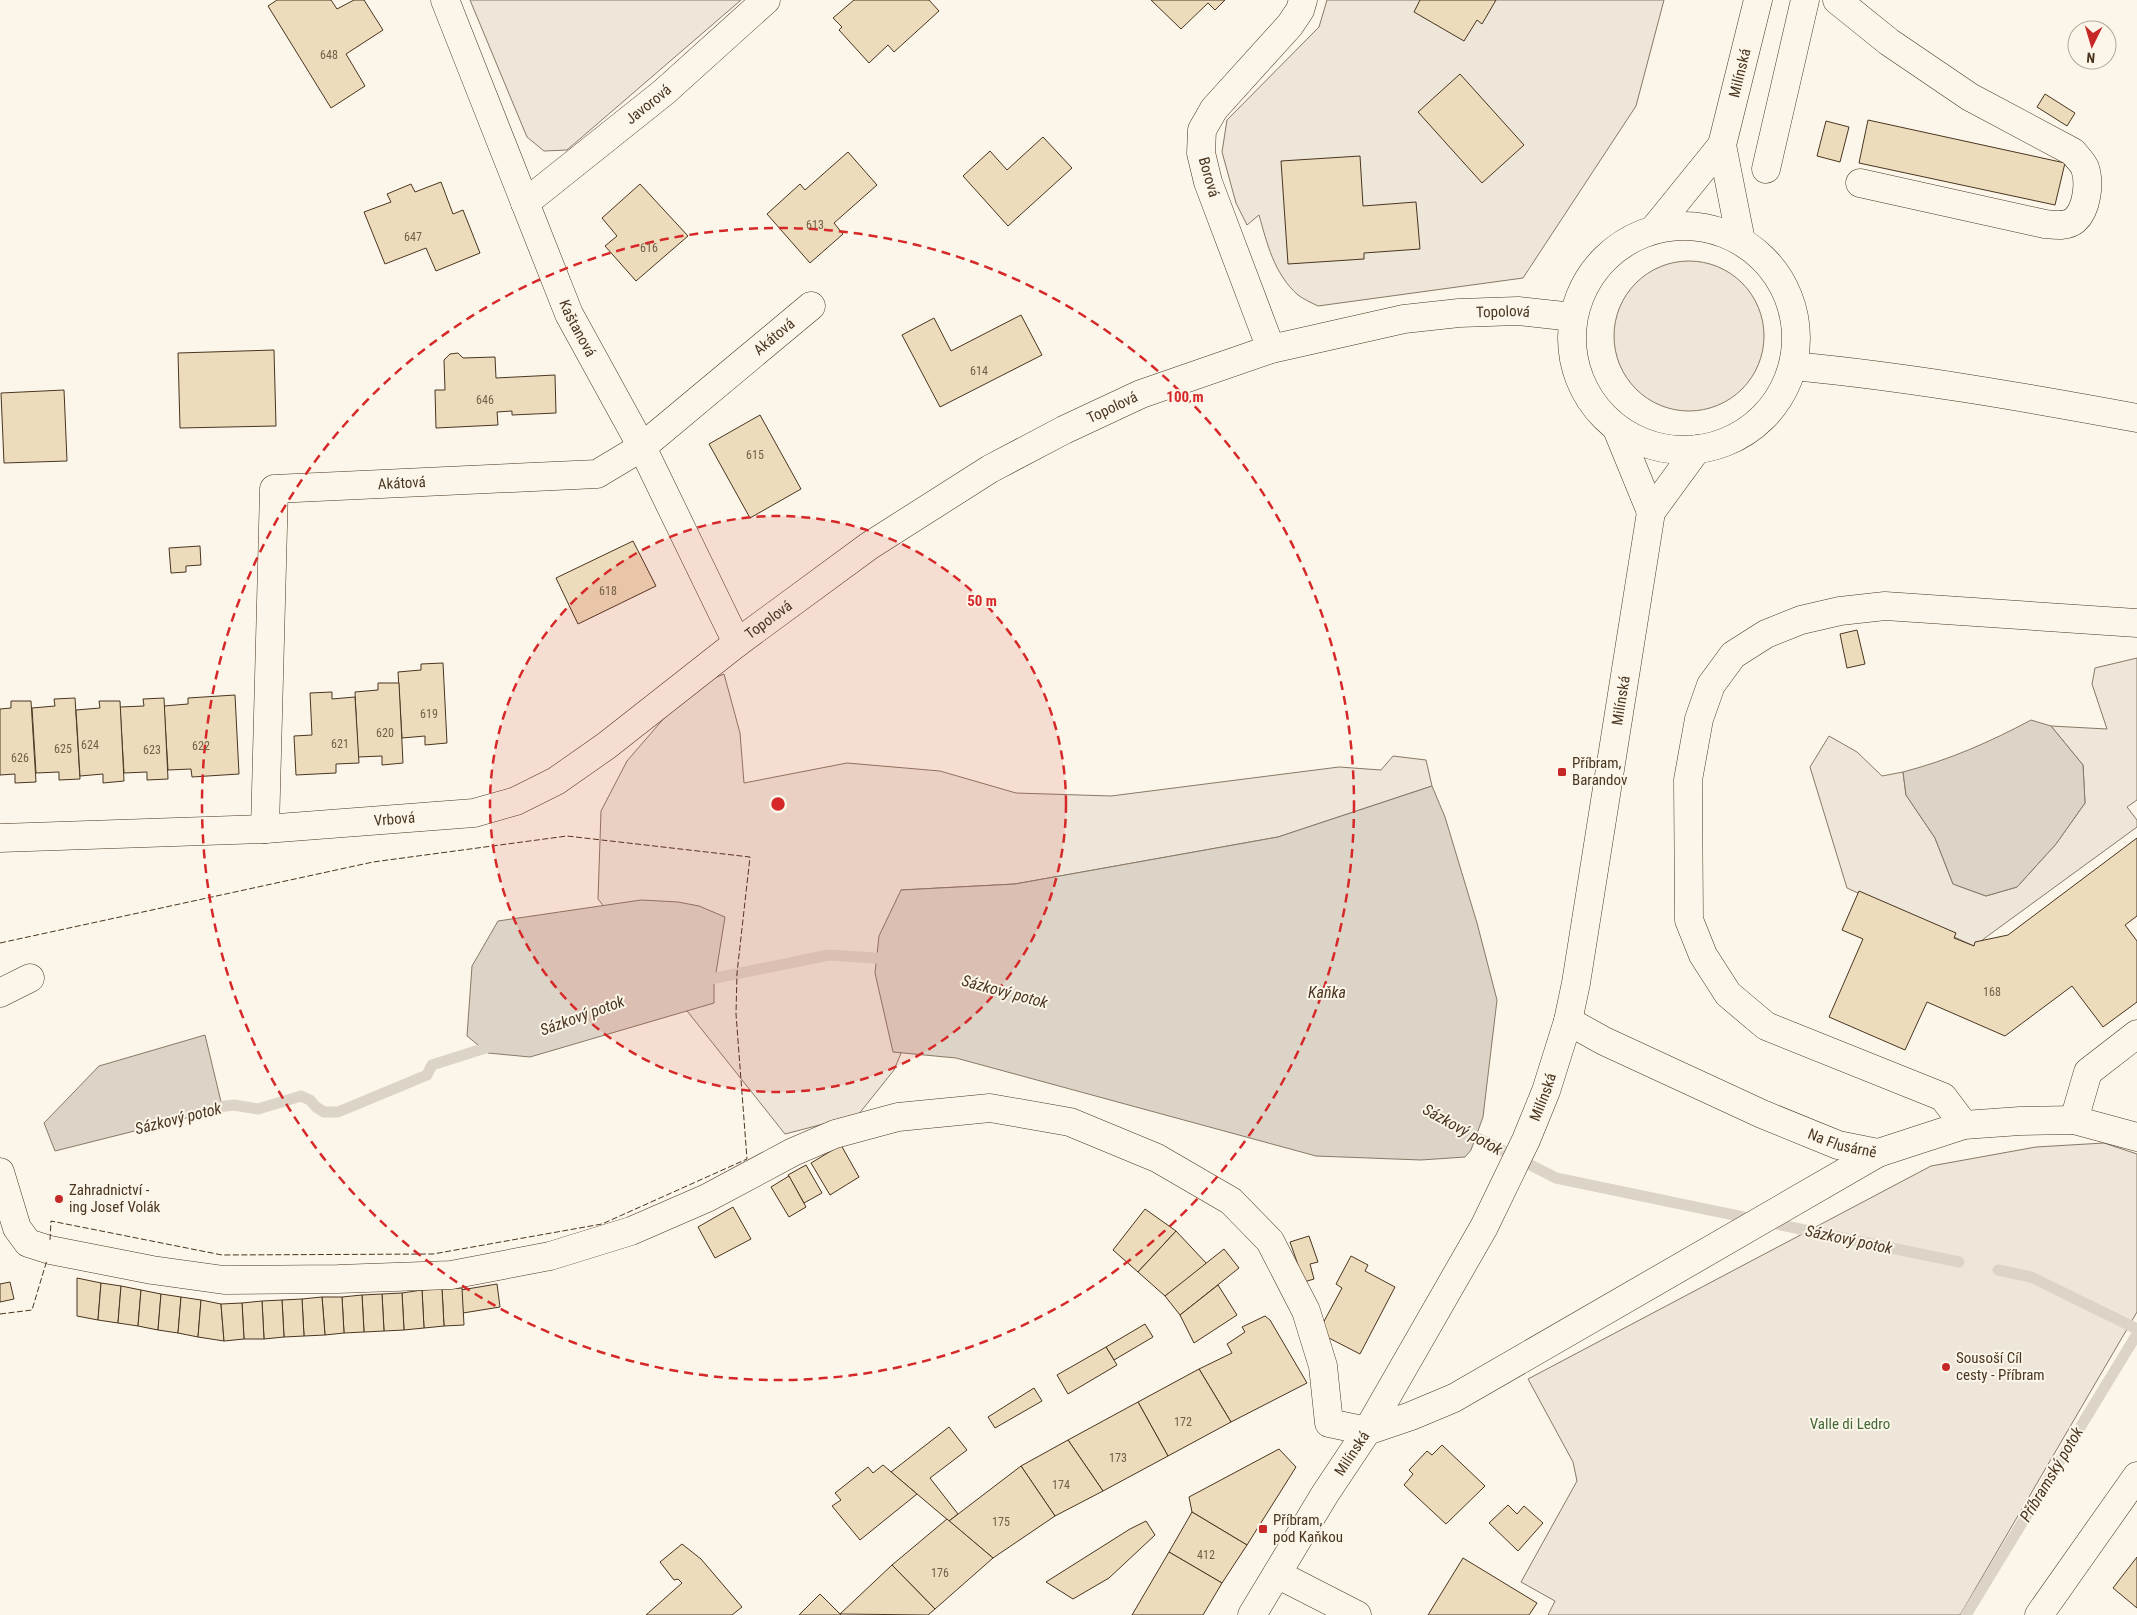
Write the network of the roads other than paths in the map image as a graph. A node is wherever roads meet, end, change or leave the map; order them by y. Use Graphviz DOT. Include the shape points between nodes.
graph roads {
  1 [pos="445,0"];
  2 [pos="766,0"];
  3 [pos="1303,0"];
  4 [pos="1758,0"];
  5 [pos="1805,0"];
  6 [pos="1837,0"];
  7 [pos="1722,146"];
  8 [pos="1766,168"];
  9 [pos="1860,183"];
  10 [pos="525,203"];
  11 [pos="1654,230"];
  12 [pos="1741,241"];
  13 [pos="811,306"];
  14 [pos="1573,318"];
  15 [pos="1271,349"];
  16 [pos="1793,366"];
  17 [pos="2137,418"];
  18 [pos="1617,429"];
  19 [pos="642,448"];
  20 [pos="1697,449"];
  21 [pos="1651,512"];
  22 [pos="2137,623"];
  23 [pos="737,643"];
  24 [pos="265,829"];
  25 [pos="0,838"];
  26 [pos="30,978"];
  27 [pos="0,993"];
  28 [pos="1568,1021"];
  29 [pos="2137,1034"];
  30 [pos="2074,1120"];
  31 [pos="1964,1126"];
  32 [pos="2137,1137"];
  33 [pos="1878,1153"];
  34 [pos="0,1172"];
  35 [pos="1367,1430"];
  36 [pos="2137,1476"];
  37 [pos="1277,1574"];
  38 [pos="1252,1615"];
  39 [pos="1357,1615"];
  40 [pos="2039,1615"];
  1 -- 10 [label="street, Kaštanová"];
  2 -- 10 [label="street, Javorová" via="664,92"];
  3 -- 15 [label="street, Borová" via="1290,25 1214,109 1202,130 1201,152 1208,182"];
  4 -- 7 [label="street, Milínská"];
  5 -- 8 [label="street"];
  6 -- 9 [label="street" via="1889,42 1970,97 2073,152 2085,168 2087,186 2084,204 2074,220 2060,226"];
  7 -- 11 [label="street, Milínská"];
  7 -- 12 [label="street, Milínská"];
  10 -- 19 [label="street, Kaštanová" via="569,314"];
  11 -- 12 [label="street, Milínská" via="1693,227 1713,230"];
  11 -- 14 [label="street, Milínská" via="1625,242 1601,261 1583,288"];
  12 -- 16 [label="street, Milínská" via="1769,264 1788,294 1796,329"];
  13 -- 19 [label="street, Akátová"];
  14 -- 15 [label="street, Topolová" via="1518,311 1460,313 1404,319"];
  14 -- 18 [label="street, Milínská" via="1571,349 1579,379 1595,407"];
  15 -- 23 [label="street, Topolová" via="1141,394 990,469 869,546"];
  16 -- 17 [label="street" via="1995,392"];
  16 -- 20 [label="street, Milínská" via="1780,397 1758,422 1730,440"];
  18 -- 20 [label="street, Milínská" via="1651,445"];
  18 -- 21 [label="street, Milínská"];
  19 -- 23 [label="street, Kaštanová"];
  19 -- 24 [label="street, Akátová" via="597,474 274,488"];
  20 -- 21 [label="street, Milínská"];
  21 -- 28 [label="street, Milínská"];
  22 -- 31 [label="street" via="1885,606 1840,611 1792,623 1766,634 1734,655 1711,685 1699,719 1688,780 1689,920 1703,956 1728,994 1766,1026 1942,1097"];
  23 -- 24 [label="street, Vrbová" via="606,746 556,781 516,801 474,813"];
  24 -- 25 [label="street, Vrbová"];
  26 -- 27 [label="street"];
  28 -- 33 [label="street, Na Flusárně" via="1762,1114 1838,1145"];
  28 -- 35 [label="street, Milínská" via="1546,1091 1484,1227"];
  29 -- 30 [label="street" via="2088,1072"];
  30 -- 31 [label="street, Na Flusárně"];
  30 -- 32 [label="street, Na Flusárně"];
  31 -- 33 [label="street, Na Flusárně"];
  33 -- 35 [label="street" via="1454,1398"];
  34 -- 35 [label="street" via="16,1228 28,1243 152,1270 224,1280 338,1280 441,1275 550,1256 631,1231 707,1198 793,1152 835,1134 898,1117 990,1108 1070,1122 1157,1158 1231,1201 1270,1242 1306,1311 1323,1366 1329,1423"];
  35 -- 37 [label="street, Milínská"];
  36 -- 40 [label="street"];
  37 -- 38 [label="street, Milínská"];
  37 -- 39 [label="street"];
}
